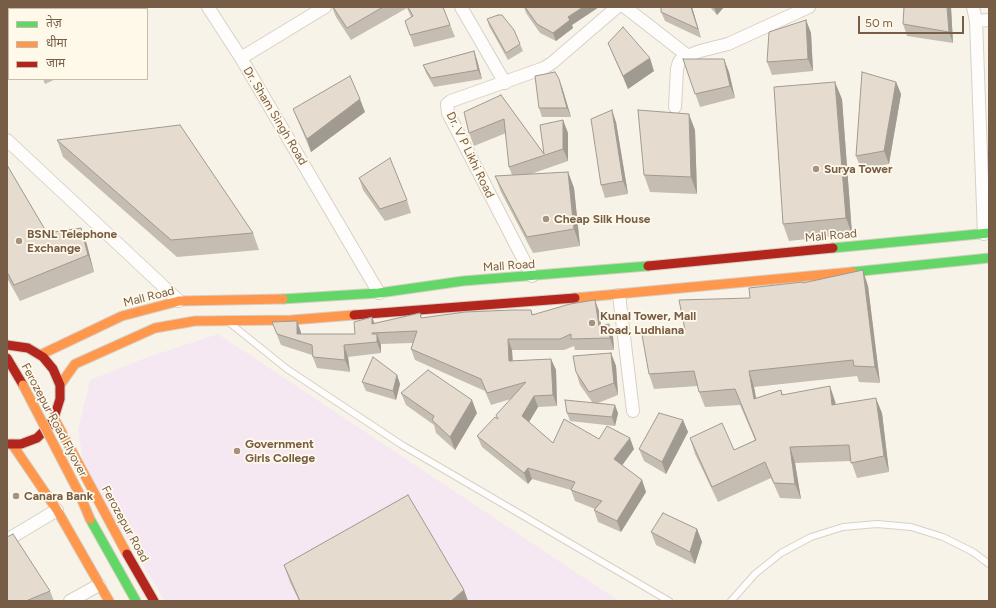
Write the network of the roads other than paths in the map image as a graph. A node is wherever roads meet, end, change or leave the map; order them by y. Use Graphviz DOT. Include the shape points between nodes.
graph roads {
  1 [pos="208,7"];
  2 [pos="325,7"];
  3 [pos="461,7"];
  4 [pos="617,7"];
  5 [pos="625,7"];
  6 [pos="809,7"];
  7 [pos="973,7"];
  8 [pos="989,20"];
  9 [pos="976,21"];
  10 [pos="688,56"];
  11 [pos="241,58"];
  12 [pos="505,83"];
  13 [pos="675,107"];
  14 [pos="7,140"];
  15 [pos="986,234"];
  16 [pos="989,258"];
  17 [pos="532,276"];
  18 [pos="379,293"];
  19 [pos="620,295"];
  20 [pos="179,301"];
  21 [pos="227,320"];
  22 [pos="7,334"];
  23 [pos="11,346"];
  24 [pos="40,355"];
  25 [pos="7,358"];
  26 [pos="60,385"];
  27 [pos="633,411"];
  28 [pos="54,418"];
  29 [pos="9,444"];
  30 [pos="99,501"];
  31 [pos="66,515"];
  32 [pos="7,540"];
  33 [pos="989,564"];
  34 [pos="99,585"];
  35 [pos="70,601"];
  36 [pos="109,601"];
  37 [pos="136,601"];
  38 [pos="154,601"];
  39 [pos="668,601"];
  40 [pos="731,601"];
  1 -- 11 [label="street, Dr. Sham Singh Road"];
  2 -- 11 [label="street"];
  3 -- 12 [label="street"];
  4 -- 12 [label="street, Dr. V P Likhi Road" via="552,63"];
  5 -- 10 [label="street"];
  6 -- 10 [label="street" via="728,44"];
  7 -- 9 [label="street"];
  8 -- 9 [label="street"];
  9 -- 15 [label="street"];
  10 -- 13 [label="street" via="682,58 677,69"];
  11 -- 18 [label="street, Dr. Sham Singh Road"];
  12 -- 17 [label="street, Dr. V P Likhi Road" via="451,101 446,108"];
  14 -- 20 [label="street"];
  15 -- 17 [label="main road, Mall Road"];
  16 -- 19 [label="main road"];
  17 -- 18 [label="main road, Mall Road" via="463,281"];
  18 -- 20 [label="main road, Mall Road" via="287,299"];
  19 -- 21 [label="main road" via="292,320"];
  19 -- 27 [label="street"];
  20 -- 24 [label="main road, Mall Road" via="122,316"];
  21 -- 26 [label="main road" via="195,321 155,328 75,364"];
  21 -- 39 [label="lane" via="287,369 402,445"];
  22 -- 23 [label="main road"];
  23 -- 24 [label="main road" via="28,348"];
  24 -- 26 [label="main road" via="53,369"];
  25 -- 37 [label="main road, Ferozepur Road Flyover, bridge" via="24,385 90,519"];
  26 -- 28 [label="main road" via="60,398"];
  28 -- 29 [label="main road" via="37,438 21,444"];
  28 -- 30 [label="main road, Ferozepur Road"];
  29 -- 31 [label="main road"];
  30 -- 31 [label="main road"];
  30 -- 38 [label="main road, Ferozepur Road"];
  31 -- 32 [label="street"];
  31 -- 34 [label="main road"];
  33 -- 40 [label="lane" via="973,552 943,537 911,528 877,524 844,528 811,537 781,553 755,574"];
  34 -- 35 [label="street"];
  34 -- 36 [label="main road"];
}
